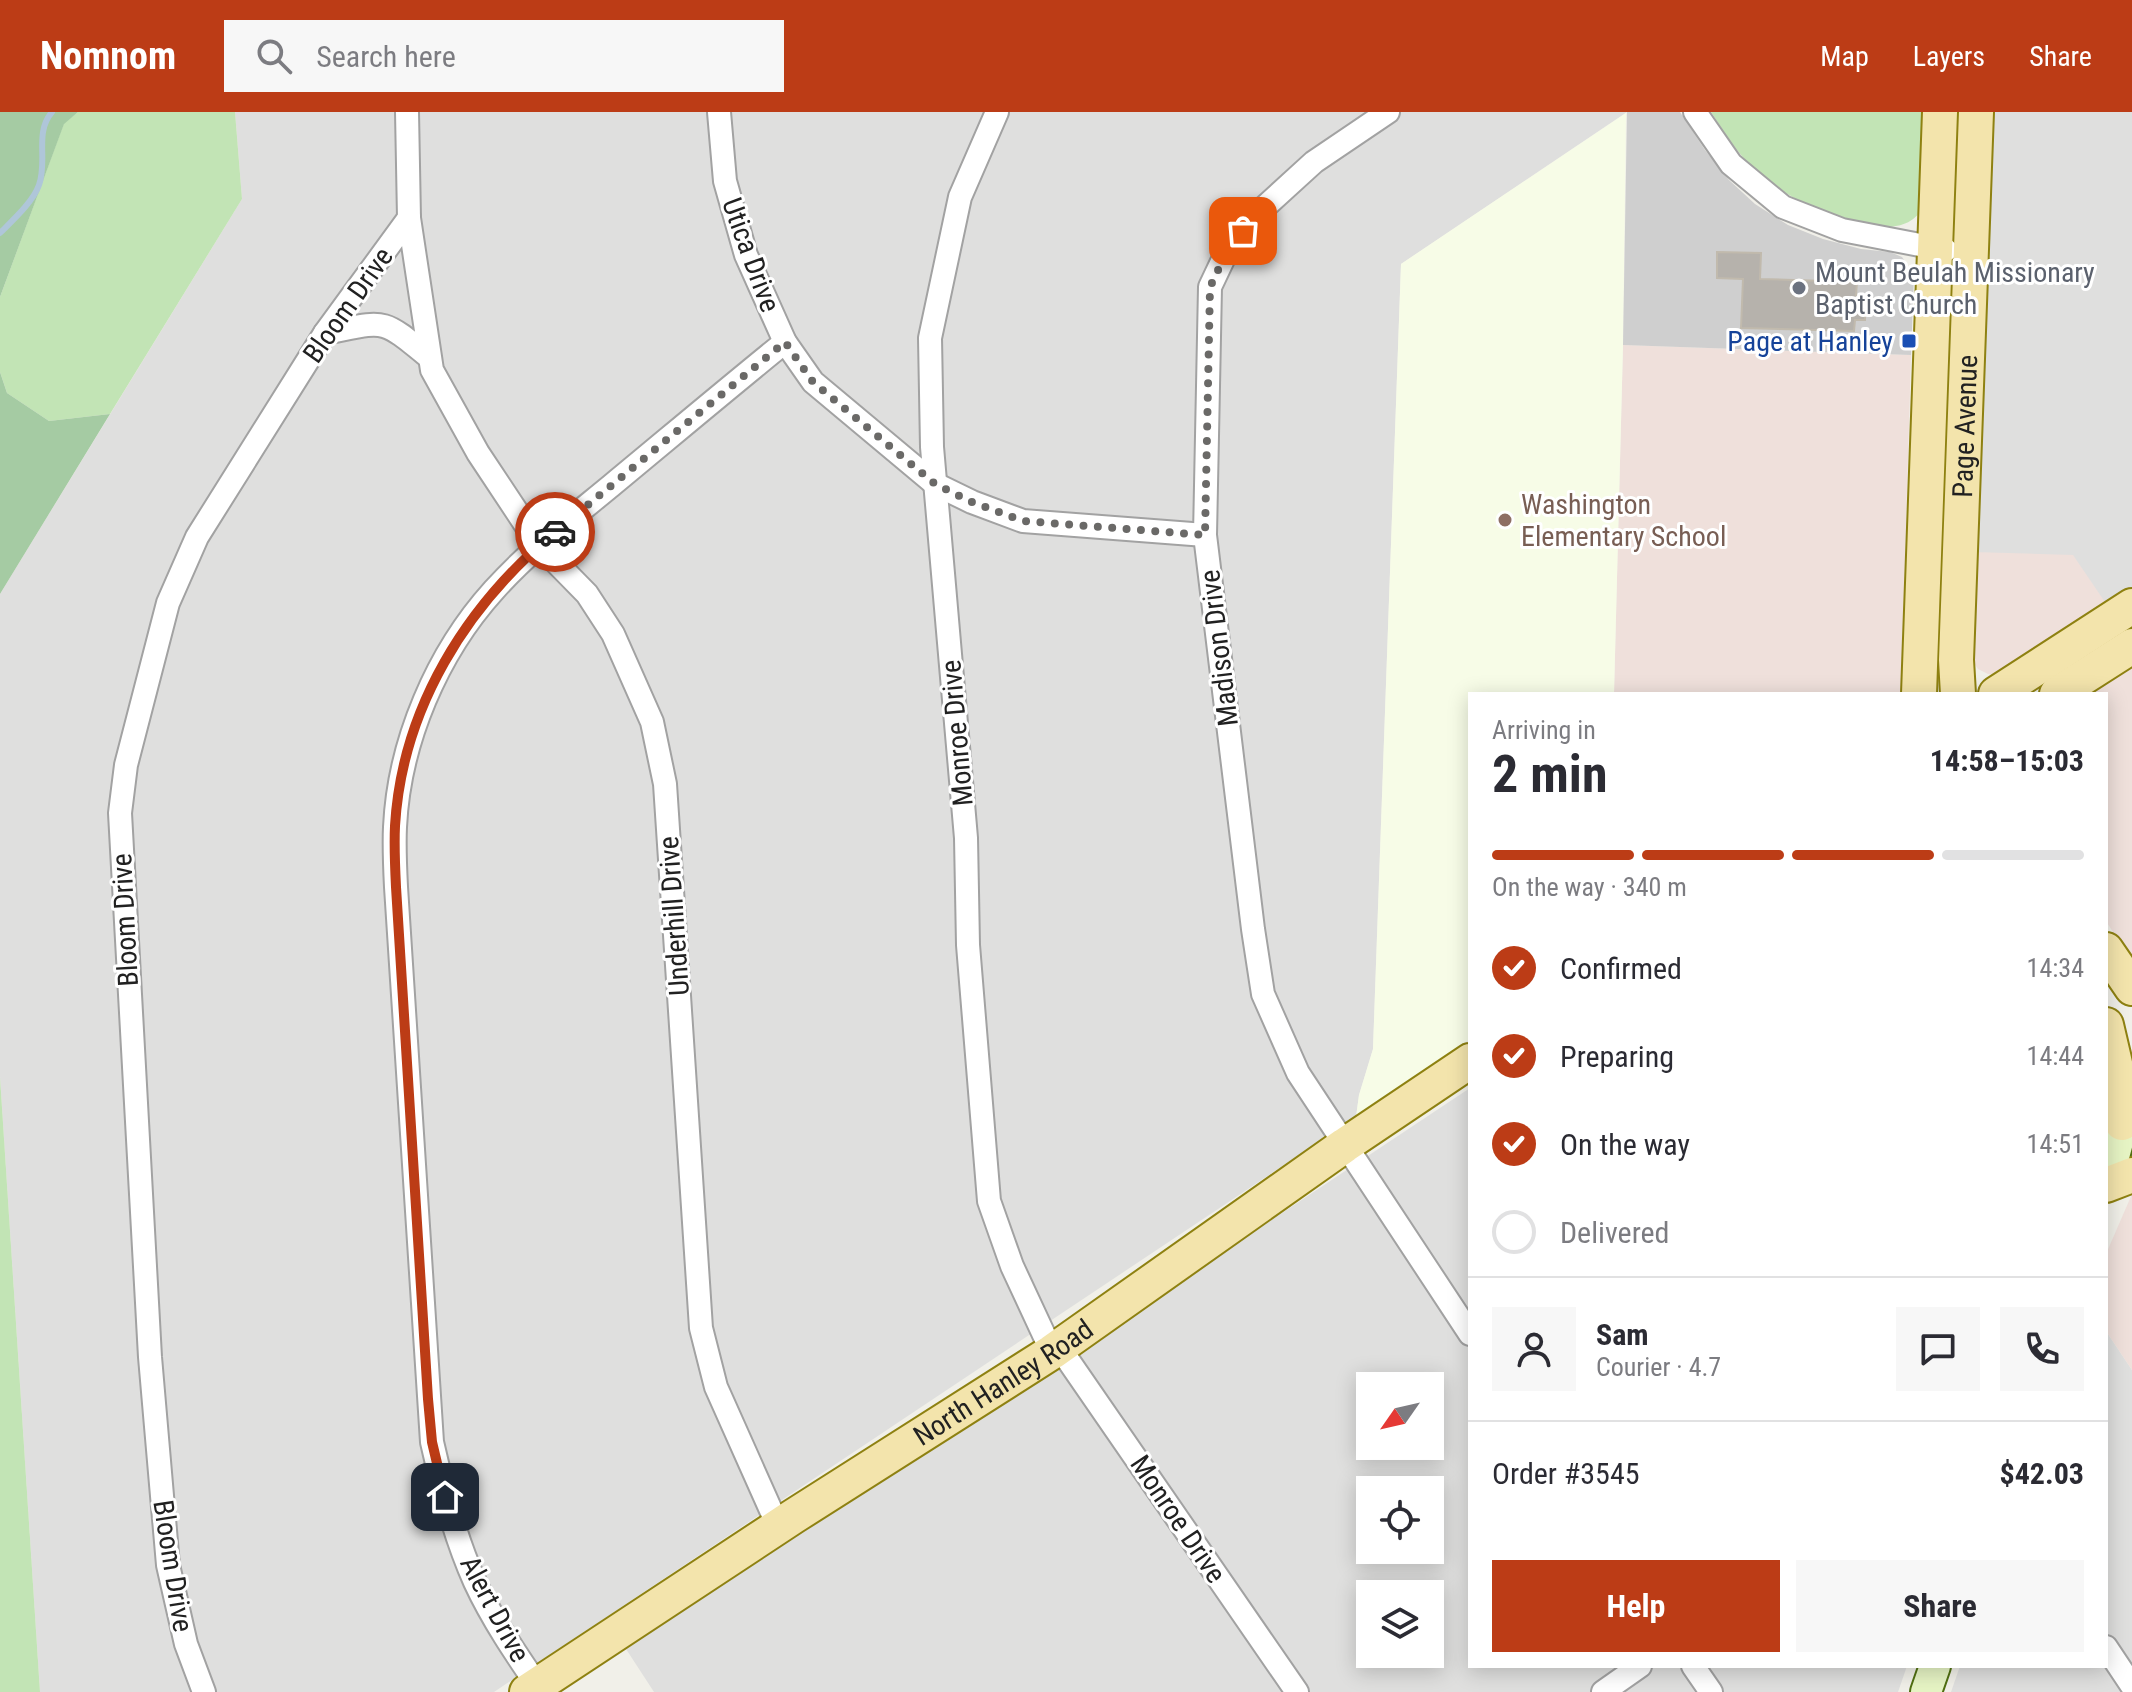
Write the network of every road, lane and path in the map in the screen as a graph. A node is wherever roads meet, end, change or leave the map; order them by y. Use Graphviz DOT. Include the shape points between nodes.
graph roads {
  1 [pos="407,112"];
  2 [pos="719,112"];
  3 [pos="997,112"];
  4 [pos="1388,112"];
  5 [pos="1695,112"];
  6 [pos="1940,112"];
  7 [pos="1976,112"];
  8 [pos="409,218"];
  9 [pos="1936,249"];
  10 [pos="1971,250"];
  11 [pos="325,333"];
  12 [pos="785,342"];
  13 [pos="429,357"];
  14 [pos="935,484"];
  15 [pos="1205,535"];
  16 [pos="539,545"];
  17 [pos="2132,606"];
  18 [pos="1921,633"];
  19 [pos="2132,646"];
  20 [pos="1919,692"];
  21 [pos="1944,692"];
  22 [pos="1958,692"];
  23 [pos="1999,692"];
  24 [pos="2060,692"];
  25 [pos="2108,953"];
  26 [pos="2132,988"];
  27 [pos="2108,1016"];
  28 [pos="2108,1034"];
  29 [pos="2132,1052"];
  30 [pos="1468,1062"];
  31 [pos="1345,1145"];
  32 [pos="2121,1150"];
  33 [pos="1468,1331"];
  34 [pos="1056,1349"];
  35 [pos="778,1526"];
  36 [pos="2108,1650"];
  37 [pos="1637,1668"];
  38 [pos="1694,1668"];
  39 [pos="1934,1668"];
  40 [pos="2132,1686"];
  41 [pos="536,1690"];
  42 [pos="204,1692"];
  43 [pos="1297,1692"];
  44 [pos="1603,1692"];
  45 [pos="1711,1692"];
  46 [pos="1926,1692"];
  1 -- 8 [label="street, Underhill Drive"];
  2 -- 12 [label="street, Utica Drive" via="725,181 746,255"];
  3 -- 14 [label="street, Monroe Drive" via="960,197 930,338"];
  4 -- 15 [label="street, Madison Drive" via="1314,162 1257,214 1228,249 1210,287"];
  5 -- 9 [label="street" via="1731,164 1783,207 1842,230"];
  6 -- 9 [label="main road, Page Avenue"];
  7 -- 10 [label="main road, Page Avenue"];
  8 -- 11 [label="street, Bloom Drive"];
  8 -- 13 [label="street, Underhill Drive"];
  9 -- 10 [label="street"];
  9 -- 18 [label="main road, Page Avenue"];
  10 -- 22 [label="main road, Page Avenue"];
  11 -- 13 [label="street, Underhill Drive" via="386,324"];
  11 -- 42 [label="street, Bloom Drive" via="197,537 168,603 126,765 120,813 148,1326 168,1565 186,1644"];
  12 -- 14 [label="street, Utica Drive" via="813,382"];
  12 -- 16 [label="street, Alert Drive"];
  13 -- 16 [label="street, Underhill Drive" via="478,453"];
  14 -- 15 [label="street, Utica Drive" via="1023,521"];
  14 -- 34 [label="street, Monroe Drive" via="966,838 968,945 989,1201 1012,1266"];
  15 -- 31 [label="street, Madison Drive" via="1263,994 1298,1073"];
  16 -- 35 [label="street, Underhill Drive" via="587,594 613,634 652,722 665,784 701,1328 716,1387"];
  16 -- 41 [label="street, Alert Drive" via="493,590 454,642 431,686 410,745 395,826 432,1442 445,1497 477,1585"];
  17 -- 23 [label="main road"];
  18 -- 20 [label="main road, Page Avenue"];
  18 -- 21 [label="main road"];
  19 -- 24 [label="main road"];
  25 -- 26 [label="main road"];
  27 -- 29 [label="main road"];
  28 -- 32 [label="main road" via="2117,1072"];
  30 -- 31 [label="main road, North Hanley Road"];
  31 -- 33 [label="street, Madison Drive"];
  31 -- 34 [label="main road, North Hanley Road"];
  34 -- 35 [label="main road, North Hanley Road"];
  34 -- 43 [label="street, Monroe Drive"];
  35 -- 41 [label="main road, North Hanley Road"];
  36 -- 40 [label="street"];
  37 -- 44 [label="street"];
  38 -- 45 [label="street"];
  39 -- 46 [label="main road"];
}
